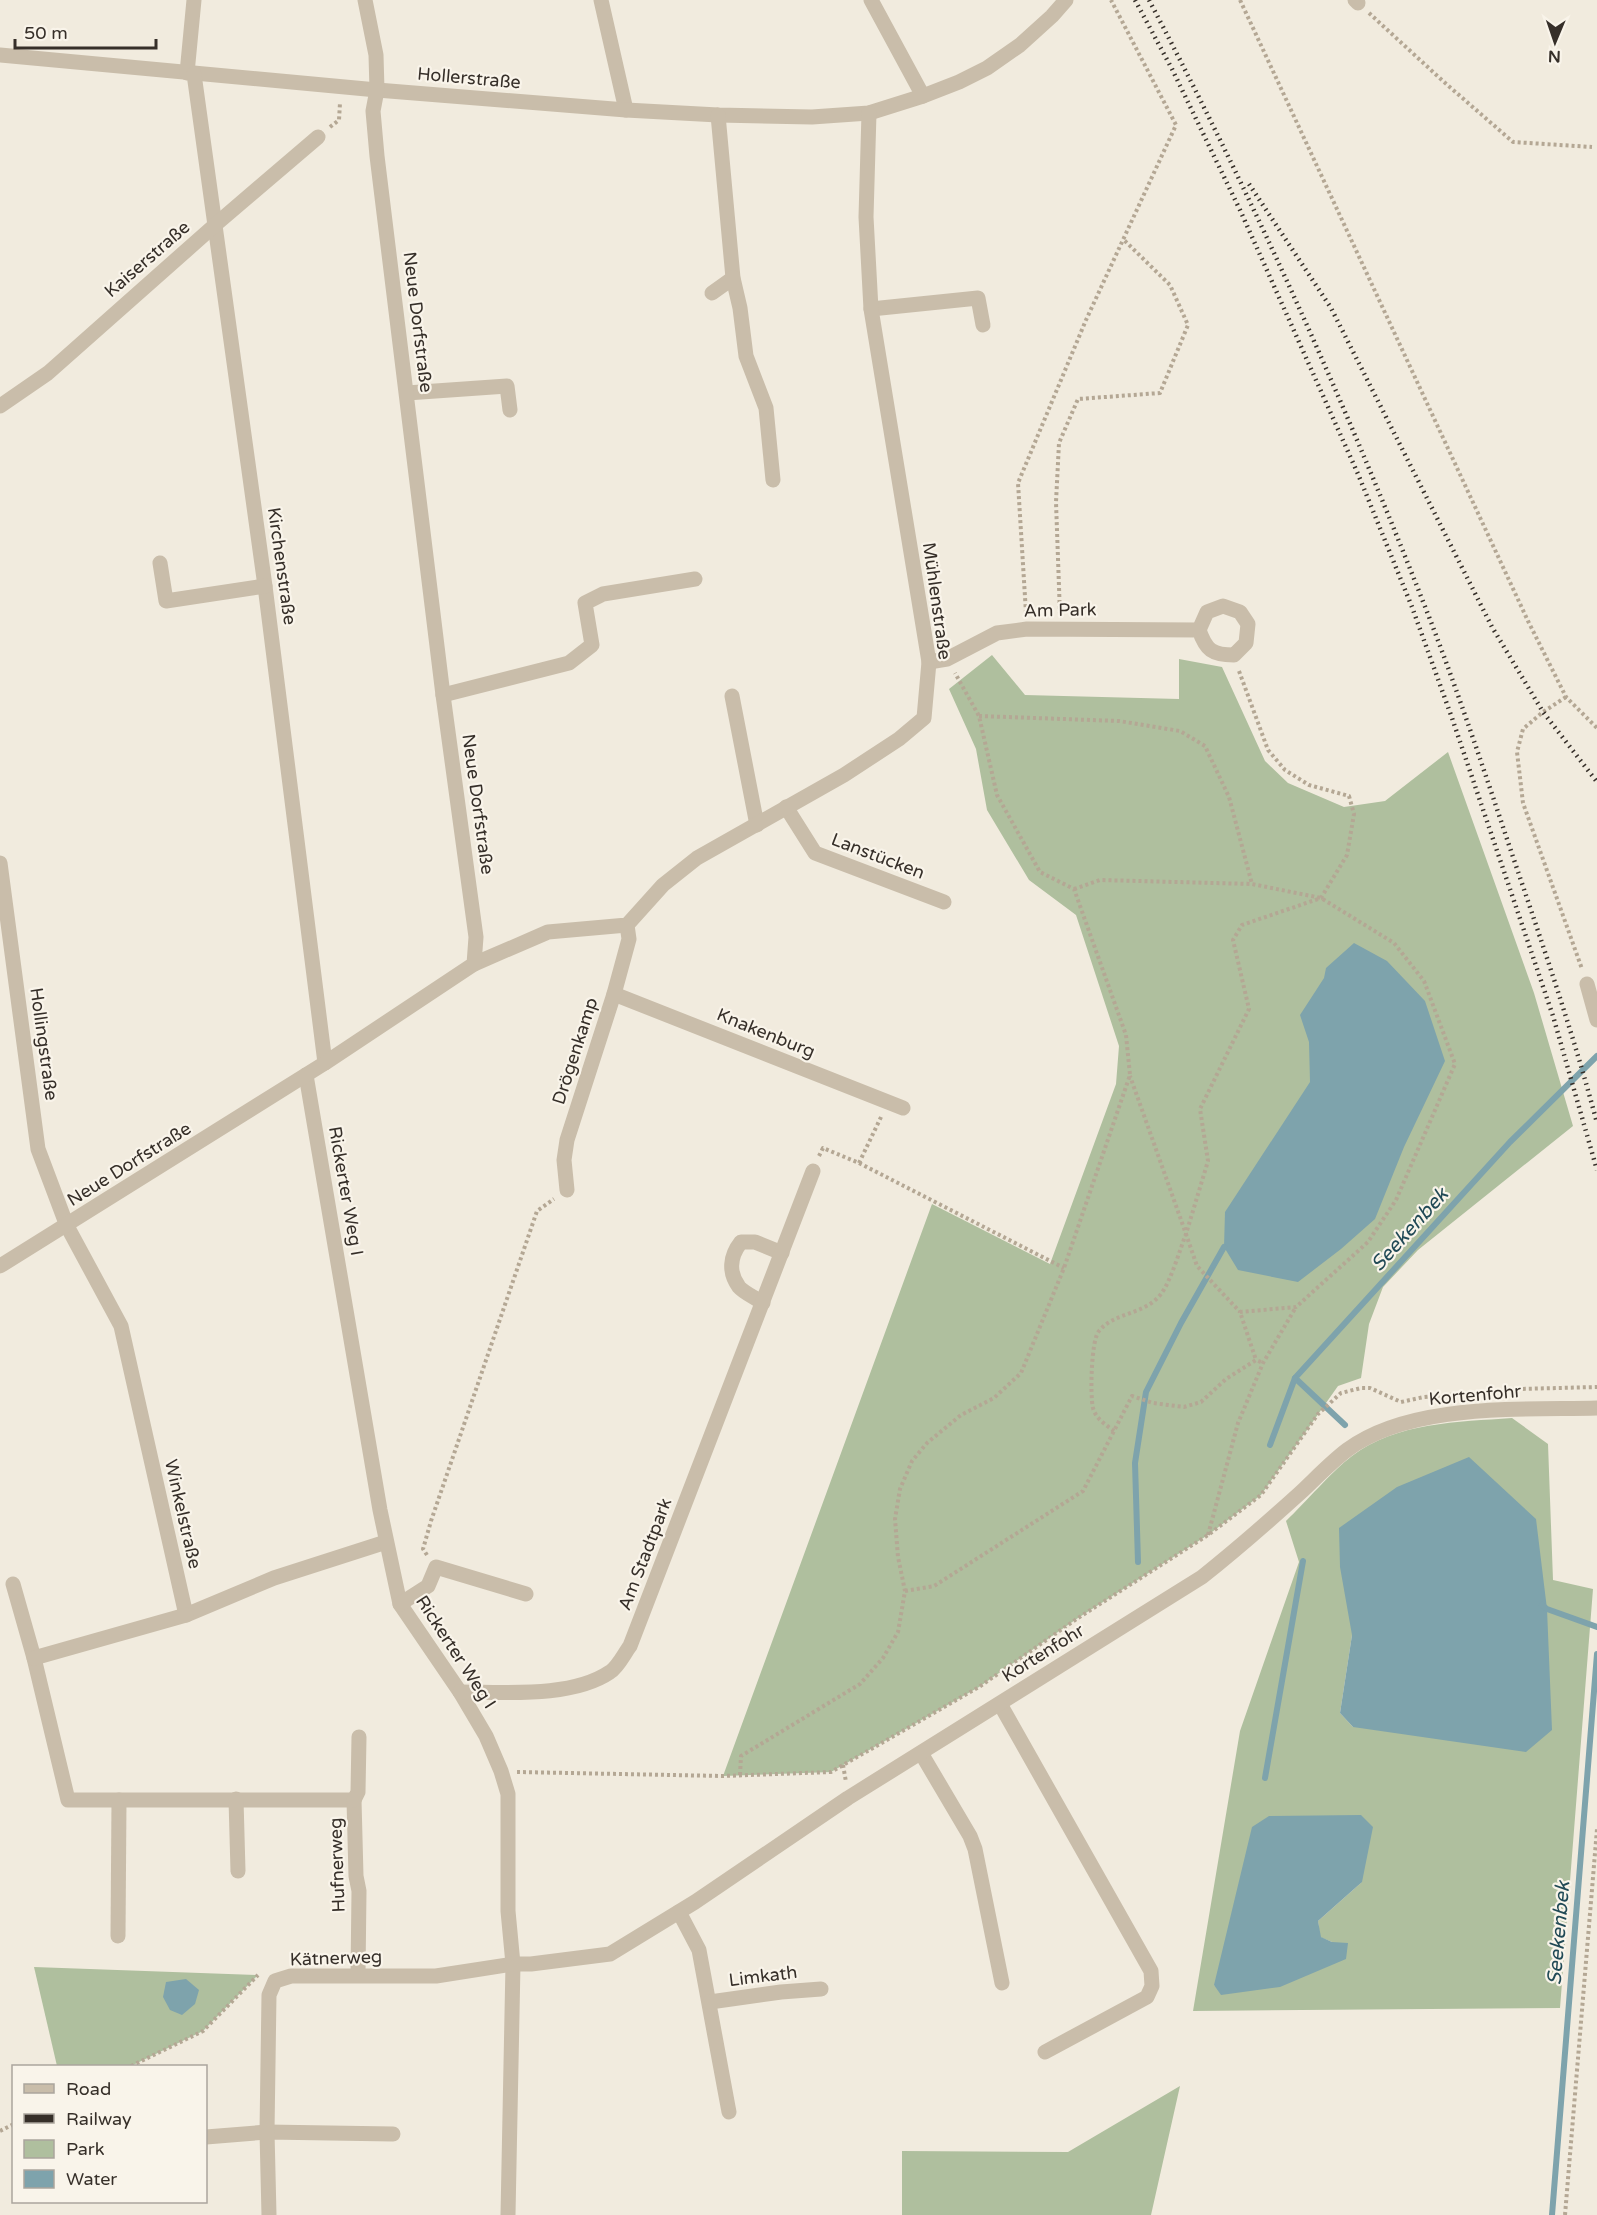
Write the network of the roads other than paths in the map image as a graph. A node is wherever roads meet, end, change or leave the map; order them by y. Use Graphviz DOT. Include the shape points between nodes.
graph roads {
  1 [pos="194,0"];
  2 [pos="365,0"];
  3 [pos="601,0"];
  4 [pos="871,0"];
  5 [pos="1047,0"];
  6 [pos="1066,0"];
  7 [pos="1052,16"];
  8 [pos="0,55"];
  9 [pos="190,74"];
  10 [pos="377,90"];
  11 [pos="928,94"];
  12 [pos="626,110"];
  13 [pos="869,113"];
  14 [pos="718,115"];
  15 [pos="318,137"];
  16 [pos="215,225"];
  17 [pos="733,278"];
  18 [pos="712,293"];
  19 [pos="871,309"];
  20 [pos="983,325"];
  21 [pos="407,393"];
  22 [pos="0,406"];
  23 [pos="510,410"];
  24 [pos="773,480"];
  25 [pos="160,563"];
  26 [pos="695,579"];
  27 [pos="265,586"];
  28 [pos="1199,630"];
  29 [pos="929,662"];
  30 [pos="443,695"];
  31 [pos="732,696"];
  32 [pos="786,807"];
  33 [pos="757,825"];
  34 [pos="0,863"];
  35 [pos="944,903"];
  36 [pos="627,925"];
  37 [pos="474,964"];
  38 [pos="1587,984"];
  39 [pos="614,994"];
  40 [pos="1597,1020"];
  41 [pos="325,1063"];
  42 [pos="306,1076"];
  43 [pos="903,1108"];
  44 [pos="813,1171"];
  45 [pos="567,1190"];
  46 [pos="67,1226"];
  47 [pos="782,1253"];
  48 [pos="0,1266"];
  49 [pos="763,1303"];
  50 [pos="1597,1408"];
  51 [pos="386,1542"];
  52 [pos="13,1584"];
  53 [pos="526,1594"];
  54 [pos="400,1604"];
  55 [pos="186,1615"];
  56 [pos="34,1658"];
  57 [pos="460,1692"];
  58 [pos="1000,1704"];
  59 [pos="359,1737"];
  60 [pos="921,1753"];
  61 [pos="236,1799"];
  62 [pos="119,1800"];
  63 [pos="354,1800"];
  64 [pos="238,1871"];
  65 [pos="679,1912"];
  66 [pos="118,1936"];
  67 [pos="513,1964"];
  68 [pos="358,1975"];
  69 [pos="1002,1983"];
  70 [pos="821,1989"];
  71 [pos="710,2002"];
  72 [pos="1045,2052"];
  73 [pos="729,2112"];
  74 [pos="267,2132"];
  75 [pos="393,2134"];
  76 [pos="207,2137"];
  77 [pos="269,2215"];
  78 [pos="508,2215"];
  1 -- 9 [label="street, Kirchenstraße"];
  2 -- 10 [label="street, Neue Dorfstraße" via="376,55"];
  3 -- 12 [label="street"];
  4 -- 11 [label="street"];
  5 -- 7 [label="street"];
  6 -- 7 [label="street, Hollerstraße"];
  7 -- 11 [label="street, Hollerstraße" via="987,68"];
  8 -- 9 [label="street, Hollerstraße"];
  9 -- 10 [label="street, Hollerstraße"];
  9 -- 16 [label="street, Kirchenstraße"];
  10 -- 12 [label="street, Hollerstraße"];
  10 -- 21 [label="street, Neue Dorfstraße" via="373,111 377,156"];
  11 -- 13 [label="street, Hollerstraße"];
  12 -- 14 [label="street, Hollerstraße"];
  13 -- 14 [label="street, Hollerstraße" via="812,117"];
  13 -- 19 [label="street, Mühlenstraße" via="866,217"];
  14 -- 17 [label="street"];
  15 -- 16 [label="street, Kaiserstraße"];
  16 -- 22 [label="street, Kaiserstraße" via="48,373"];
  16 -- 27 [label="street, Kirchenstraße"];
  17 -- 18 [label="street"];
  17 -- 24 [label="street" via="746,356 766,408"];
  19 -- 20 [label="street" via="978,298"];
  19 -- 29 [label="street, Mühlenstraße"];
  21 -- 23 [label="street" via="507,386"];
  21 -- 30 [label="street, Neue Dorfstraße"];
  25 -- 27 [label="street" via="166,601"];
  26 -- 30 [label="street" via="603,594 585,603 592,645 569,663"];
  27 -- 41 [label="street, Kirchenstraße"];
  28 -- 28 [label="street" via="1204,645 1218,655 1234,655 1246,643 1248,624 1240,612 1223,606 1207,612"];
  28 -- 29 [label="street, Am Park" via="1027,629 997,633 947,659"];
  29 -- 32 [label="street, Mühlenstraße" via="924,718 899,739"];
  30 -- 37 [label="street, Neue Dorfstraße" via="476,937"];
  31 -- 33 [label="street"];
  32 -- 33 [label="street, Mühlenstraße"];
  32 -- 35 [label="street, Lanstücken" via="815,853"];
  33 -- 36 [label="street, Mühlenstraße" via="697,858 663,885"];
  34 -- 46 [label="street, Hollingstraße" via="38,1149"];
  36 -- 37 [label="street" via="548,932"];
  36 -- 39 [label="street, Drögenkamp" via="629,939"];
  37 -- 41 [label="street, Neue Dorfstraße"];
  38 -- 40 [label="street"];
  39 -- 43 [label="street, Knakenburg"];
  39 -- 45 [label="street, Drögenkamp" via="567,1140"];
  41 -- 42 [label="street, Neue Dorfstraße"];
  42 -- 46 [label="street, Neue Dorfstraße"];
  42 -- 51 [label="street, Rickerter Weg I"];
  44 -- 47 [label="street, Am Stadtpark"];
  46 -- 48 [label="street, Neue Dorfstraße"];
  46 -- 55 [label="street, Winkelstraße" via="121,1326"];
  47 -- 49 [label="street, Am Stadtpark"];
  47 -- 49 [label="street" via="755,1242 741,1242 734,1252 730,1267 739,1287"];
  49 -- 57 [label="street, Am Stadtpark" via="630,1646 612,1671 591,1682 530,1693"];
  50 -- 58 [label="street, Kortenfohr" via="1457,1414 1413,1421 1372,1436 1348,1450 1202,1577"];
  51 -- 54 [label="street, Rickerter Weg I"];
  51 -- 55 [label="street" via="274,1578"];
  52 -- 56 [label="street, Hufnerweg"];
  53 -- 54 [label="street" via="436,1567 428,1586"];
  54 -- 57 [label="street, Rickerter Weg I"];
  55 -- 56 [label="street"];
  56 -- 62 [label="street, Hufnerweg" via="68,1800"];
  57 -- 67 [label="street, Rickerter Weg I" via="486,1736 508,1794 508,1911"];
  58 -- 60 [label="street, Kortenfohr"];
  58 -- 72 [label="street" via="1152,1971 1147,1997"];
  59 -- 63 [label="street" via="358,1792"];
  60 -- 65 [label="street, Kortenfohr"];
  60 -- 69 [label="street" via="975,1849"];
  61 -- 62 [label="street, Hufnerweg"];
  61 -- 63 [label="street, Hufnerweg"];
  61 -- 64 [label="street"];
  62 -- 66 [label="street"];
  63 -- 68 [label="street, Hufnerweg"];
  65 -- 67 [label="street, Kortenfohr" via="610,1954"];
  65 -- 71 [label="street, Limkath" via="699,1950"];
  67 -- 68 [label="street, Kätnerweg" via="436,1976"];
  67 -- 78 [label="street, Rickerter Weg I"];
  68 -- 74 [label="street, Kätnerweg" via="291,1976 274,1981 269,1995"];
  70 -- 71 [label="street, Limkath"];
  71 -- 73 [label="street, Limkath"];
  74 -- 75 [label="street"];
  74 -- 76 [label="street"];
  74 -- 77 [label="street, Kätnerweg"];
}
